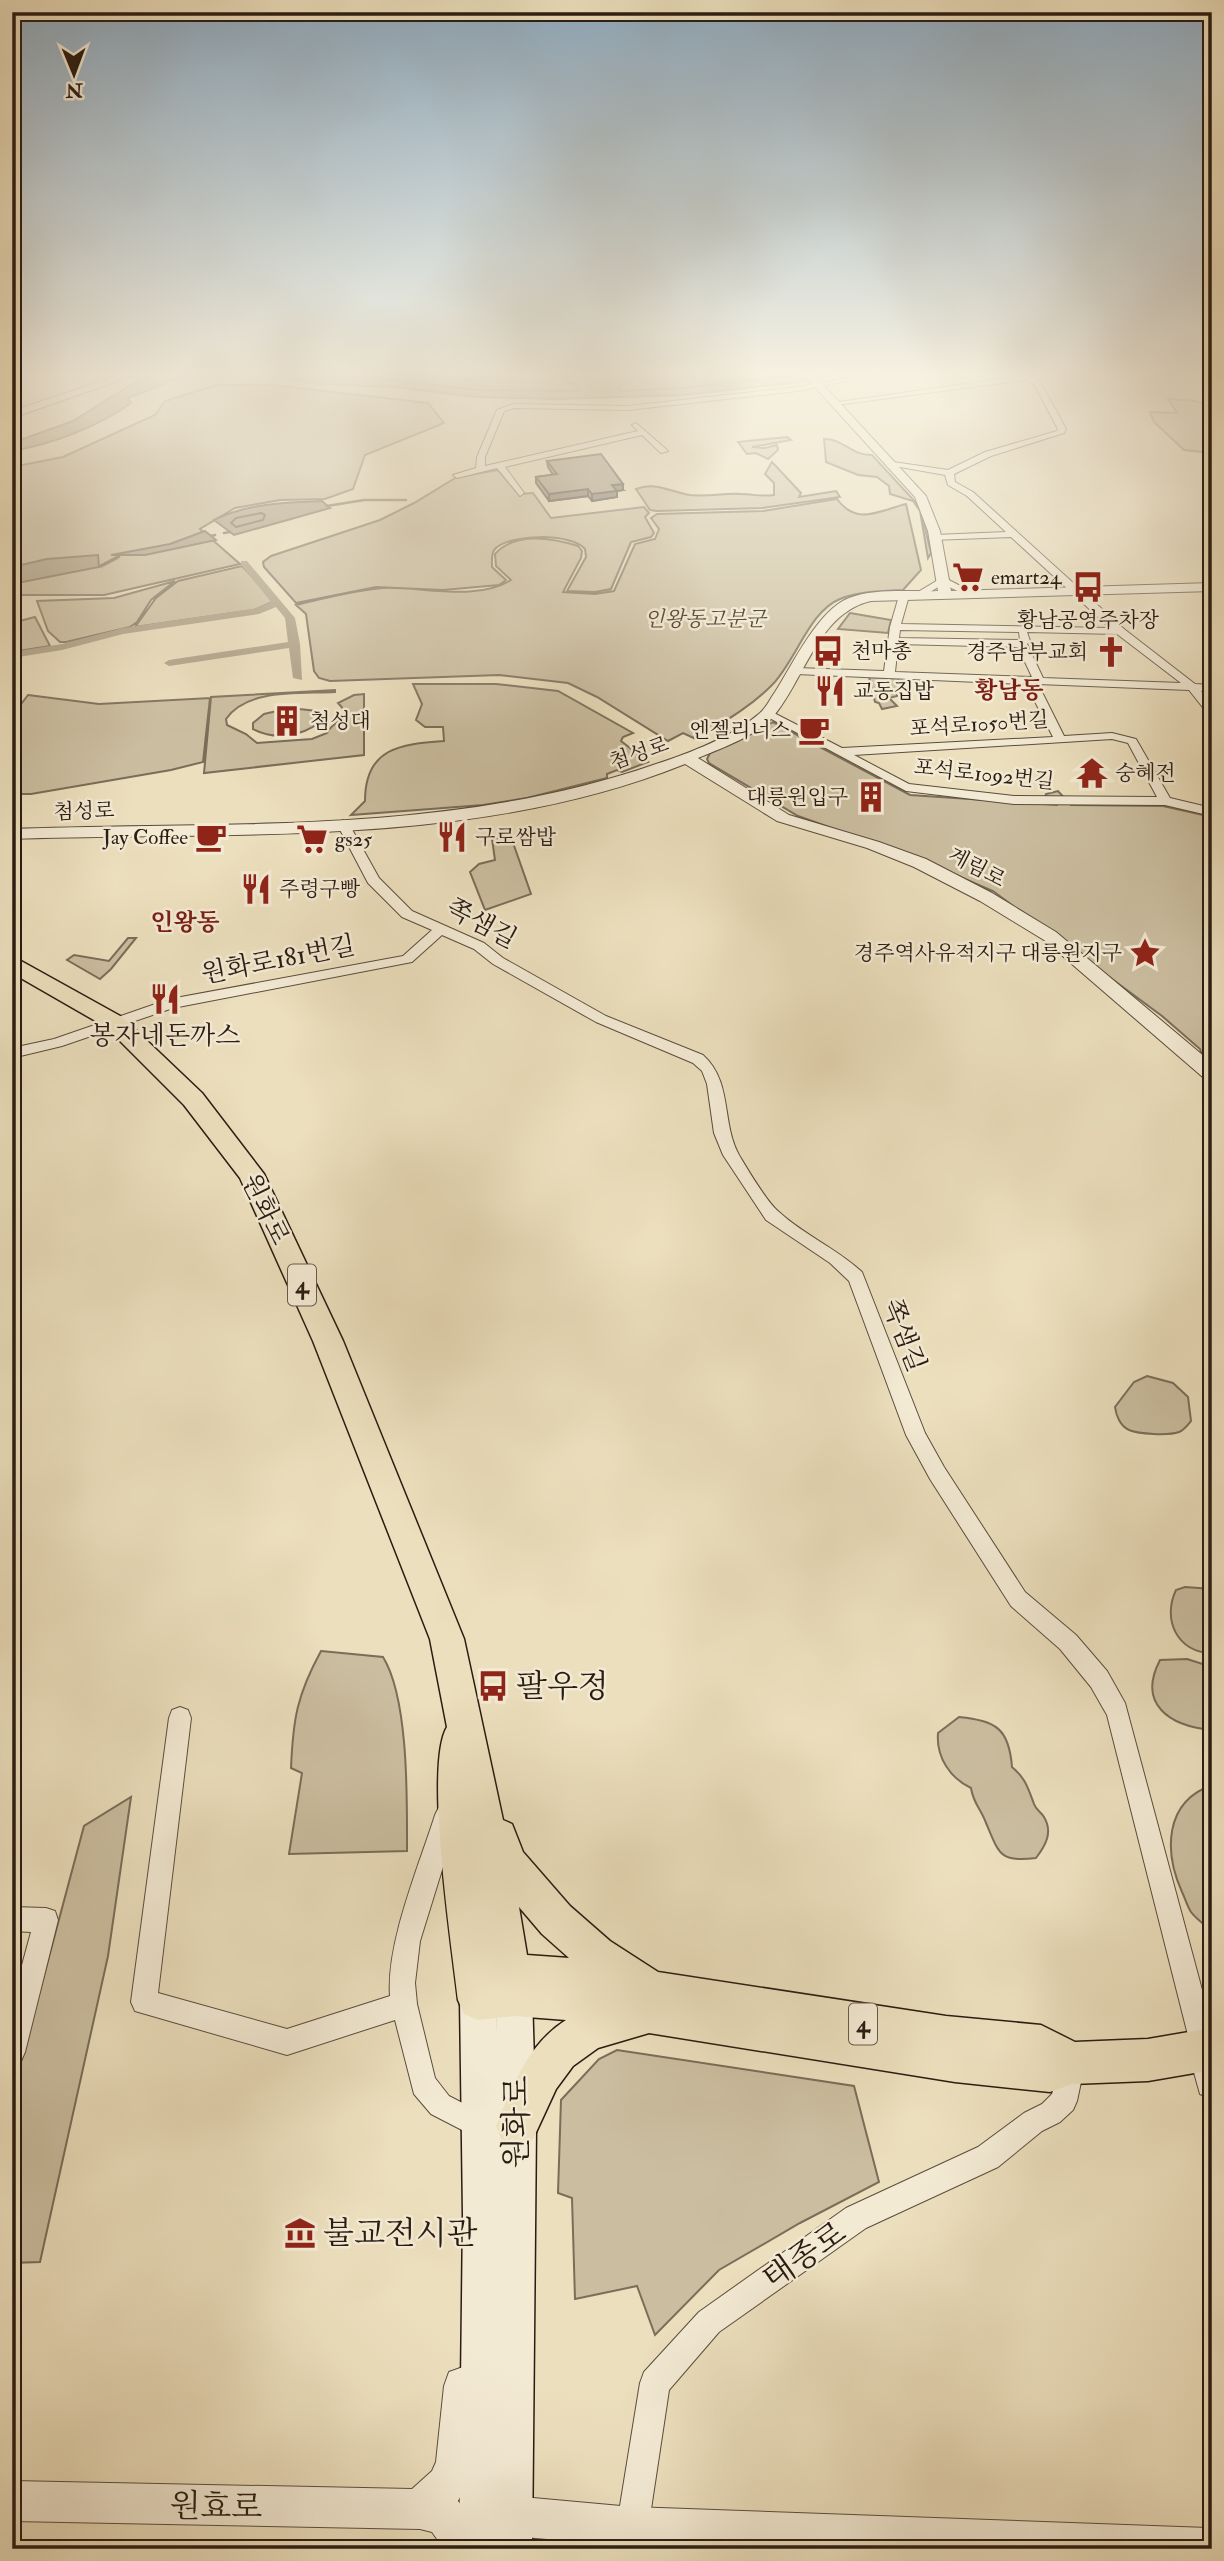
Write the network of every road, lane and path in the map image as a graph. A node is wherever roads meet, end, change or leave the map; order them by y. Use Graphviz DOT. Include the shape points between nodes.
graph roads {
  1 [pos="918,494"];
  2 [pos="969,494"];
  3 [pos="1012,534"];
  4 [pos="935,538"];
  5 [pos="944,587"];
  6 [pos="1212,587"];
  7 [pos="1074,591"];
  8 [pos="911,595"];
  9 [pos="895,627"];
  10 [pos="1021,629"];
  11 [pos="1120,631"];
  12 [pos="893,641"];
  13 [pos="1022,644"];
  14 [pos="796,671"];
  15 [pos="889,673"];
  16 [pos="1035,680"];
  17 [pos="1192,687"];
  18 [pos="1212,688"];
  19 [pos="1212,712"];
  20 [pos="768,714"];
  21 [pos="1060,740"];
  22 [pos="839,752"];
  23 [pos="687,758"];
  24 [pos="1165,801"];
  25 [pos="1212,812"];
  26 [pos="343,824"];
  27 [pos="12,834"];
  28 [pos="442,928"];
  29 [pos="12,963"];
  30 [pos="114,1022"];
  31 [pos="12,1053"];
  32 [pos="1212,1074"];
  33 [pos="462,1699"];
  34 [pos="180,1718"];
  35 [pos="456,1785"];
  36 [pos="12,1919"];
  37 [pos="495,1987"];
  38 [pos="651,2002"];
  39 [pos="404,2004"];
  40 [pos="14,2038"];
  41 [pos="1209,2060"];
  42 [pos="1072,2063"];
  43 [pos="499,2131"];
  44 [pos="482,2215"];
  45 [pos="12,2501"];
  46 [pos="421,2510"];
  47 [pos="510,2533"];
  48 [pos="631,2538"];
  49 [pos="470,2549"];
  50 [pos="481,2549"];
  51 [pos="1208,2549"];
  1 -- 4 [label="street"];
  2 -- 3 [label="street"];
  3 -- 4 [label="street"];
  3 -- 7 [label="street"];
  4 -- 5 [label="street"];
  5 -- 7 [label="street, 첨성로" via="969,593"];
  5 -- 8 [label="street, 첨성로"];
  6 -- 7 [label="street, 첨성로"];
  7 -- 11 [label="street"];
  8 -- 9 [label="street"];
  8 -- 14 [label="street, 첨성로" via="871,597 841,606"];
  9 -- 10 [label="street"];
  9 -- 12 [label="street"];
  10 -- 11 [label="street"];
  10 -- 13 [label="street" via="1026,641"];
  11 -- 17 [label="street"];
  12 -- 13 [label="street"];
  12 -- 15 [label="street"];
  13 -- 16 [label="street"];
  14 -- 15 [label="street, 포석로1050번길"];
  14 -- 20 [label="street, 첨성로"];
  15 -- 16 [label="street, 포석로1050번길"];
  16 -- 17 [label="street, 포석로1050번길"];
  16 -- 21 [label="street, 포석로1050번길"];
  17 -- 18 [label="street, 포석로1050번길"];
  17 -- 19 [label="street"];
  20 -- 22 [label="street, 포석로1092번길"];
  20 -- 23 [label="street, 첨성로"];
  21 -- 22 [label="street, 포석로1050번길"];
  21 -- 24 [label="street" via="1112,736 1132,741"];
  22 -- 24 [label="street, 포석로1092번길" via="906,787 1026,800"];
  23 -- 26 [label="street, 첨성로" via="620,783 519,806 446,817"];
  23 -- 32 [label="street, 계림로" via="783,817 920,863 986,897 1050,936"];
  24 -- 25 [label="street, 포석로1092번길"];
  26 -- 27 [label="street, 첨성로"];
  26 -- 28 [label="street, 쪽샘길" via="384,894 407,914"];
  28 -- 30 [label="street, 원화로181번길" via="408,959 170,1004"];
  28 -- 41 [label="street, 쪽샘길" via="601,1019 698,1059 715,1084 722,1133 731,1154 772,1216 836,1258 856,1277 916,1435 937,1472 1018,1599 1068,1642 1099,1679 1117,1711"];
  29 -- 30 [label="main road, 원화로 / 4"];
  30 -- 31 [label="street, 원화로181번길" via="57,1043"];
  30 -- 33 [label="main road, 원화로 / 4" via="193,1099 251,1174 327,1341 437,1613"];
  33 -- 35 [label="main road, 원화로"];
  33 -- 37 [label="main road, 원화로 / 4" via="490,1847"];
  33 -- 38 [label="main road" via="507,1863 572,1936"];
  34 -- 39 [label="street" via="144,2002 287,2042"];
  35 -- 37 [label="main road, 원화로"];
  35 -- 39 [label="street" via="408,1941"];
  36 -- 40 [label="street" via="46,1920"];
  37 -- 38 [label="main road, 4" via="544,1996"];
  37 -- 43 [label="main road, 원화로"];
  38 -- 42 [label="main road, 4" via="955,2061 1050,2071"];
  38 -- 43 [label="main road" via="564,2045"];
  39 -- 43 [label="street" via="423,2085 440,2105"];
  41 -- 42 [label="main road, 4"];
  42 -- 48 [label="street, 태종로" via="1064,2101 1051,2113 988,2157 856,2218 709,2322 655,2383"];
  43 -- 44 [label="main road, 원화로"];
  43 -- 47 [label="main road, 원화로"];
  44 -- 46 [label="street" via="470,2270 456,2466 446,2485"];
  44 -- 50 [label="main road, 원화로"];
  45 -- 46 [label="street, 원효로"];
  46 -- 49 [label="street" via="444,2515"];
  47 -- 48 [label="street"];
  48 -- 51 [label="street"];
}
